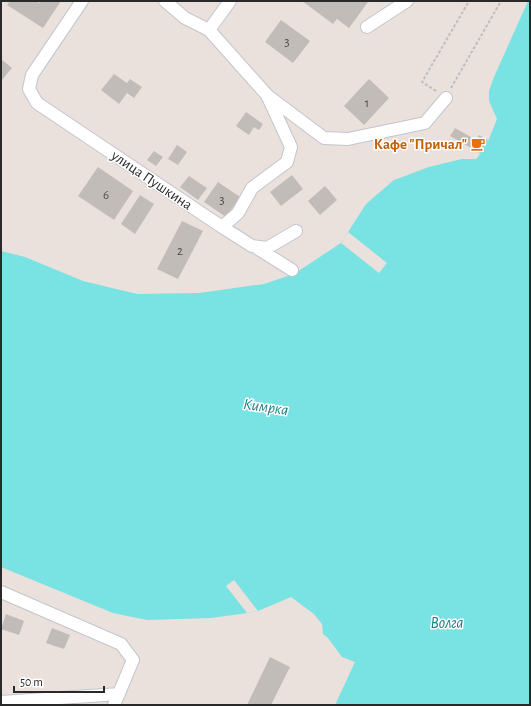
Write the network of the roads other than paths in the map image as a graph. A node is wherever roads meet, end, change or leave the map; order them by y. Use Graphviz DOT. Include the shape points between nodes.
graph roads {
  1 [pos="82,1"];
  2 [pos="165,1"];
  3 [pos="230,1"];
  4 [pos="407,1"];
  5 [pos="367,27"];
  6 [pos="209,30"];
  7 [pos="267,95"];
  8 [pos="446,98"];
  9 [pos="222,227"];
  10 [pos="296,231"];
  11 [pos="252,246"];
  12 [pos="292,270"];
  13 [pos="1,592"];
  14 [pos="117,700"];
  15 [pos="1,702"];
  1 -- 9 [label="street, улица Пушкина" via="32,75 29,90 38,103"];
  2 -- 6 [label="street" via="185,18"];
  3 -- 6 [label="street"];
  4 -- 5 [label="street"];
  6 -- 7 [label="street"];
  7 -- 8 [label="street" via="324,138 348,139 425,123"];
  7 -- 9 [label="street" via="291,147 287,162 252,188 238,213"];
  9 -- 11 [label="street, улица Пушкина"];
  10 -- 11 [label="street" via="267,248"];
  11 -- 12 [label="street, улица Пушкина"];
  13 -- 14 [label="street" via="121,644 133,660"];
  14 -- 15 [label="street"];
}
